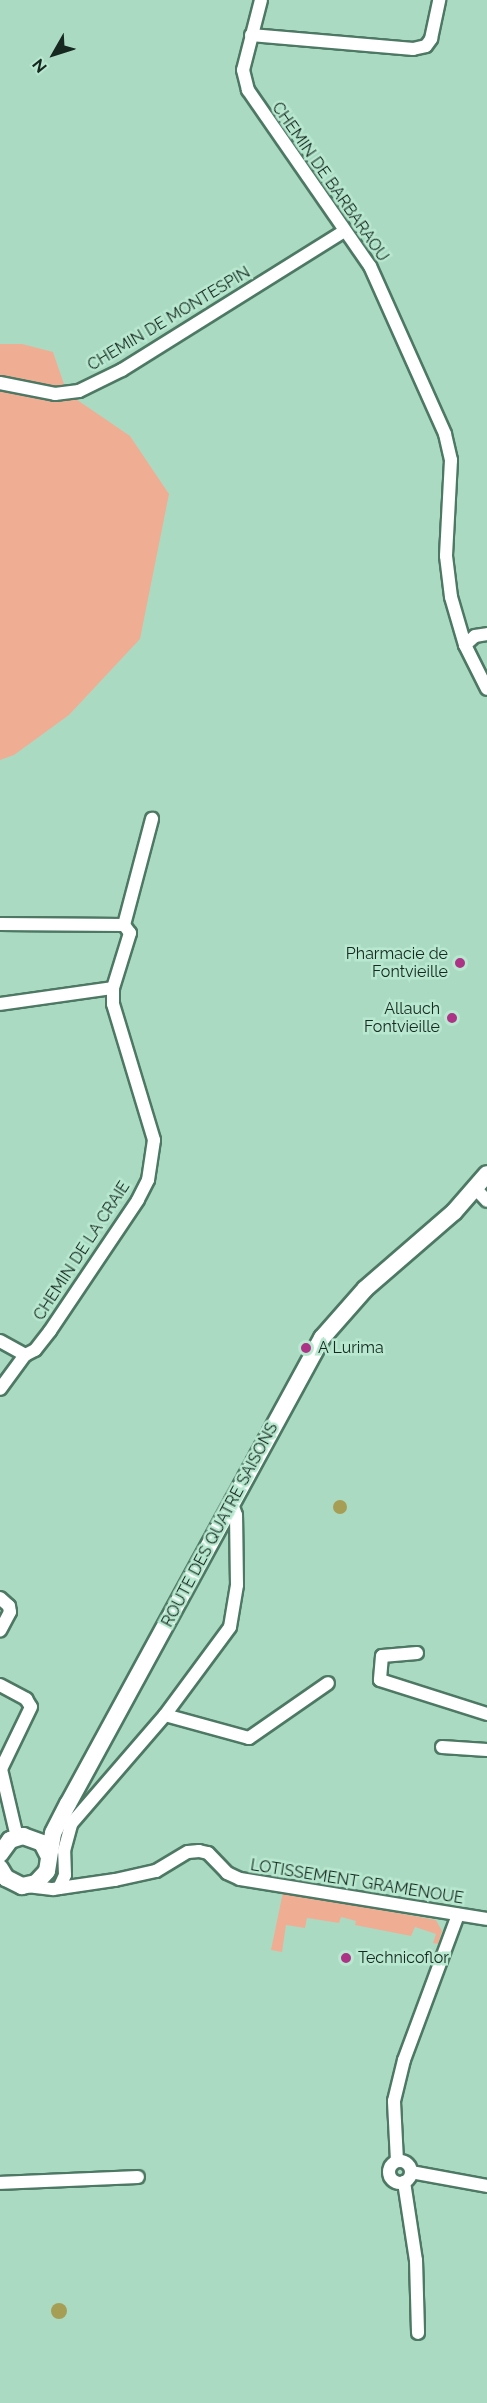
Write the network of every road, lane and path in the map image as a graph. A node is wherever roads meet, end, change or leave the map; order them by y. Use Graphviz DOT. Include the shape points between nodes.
graph roads {
  1 [pos="261,0"];
  2 [pos="439,0"];
  3 [pos="251,35"];
  4 [pos="343,232"];
  5 [pos="0,382"];
  6 [pos="487,634"];
  7 [pos="465,645"];
  8 [pos="487,689"];
  9 [pos="152,819"];
  10 [pos="0,924"];
  11 [pos="124,925"];
  12 [pos="113,988"];
  13 [pos="0,1004"];
  14 [pos="484,1189"];
  15 [pos="0,1341"];
  16 [pos="25,1355"];
  17 [pos="0,1389"];
  18 [pos="231,1501"];
  19 [pos="0,1598"];
  20 [pos="0,1631"];
  21 [pos="417,1653"];
  22 [pos="328,1683"];
  23 [pos="0,1685"];
  24 [pos="487,1714"];
  25 [pos="165,1715"];
  26 [pos="442,1747"];
  27 [pos="487,1750"];
  28 [pos="68,1804"];
  29 [pos="23,1837"];
  30 [pos="0,1854"];
  31 [pos="48,1863"];
  32 [pos="0,1868"];
  33 [pos="13,1885"];
  34 [pos="58,1888"];
  35 [pos="458,1915"];
  36 [pos="487,1919"];
  37 [pos="397,2161"];
  38 [pos="138,2176"];
  39 [pos="407,2177"];
  40 [pos="0,2182"];
  41 [pos="487,2186"];
  42 [pos="418,2333"];
  1 -- 3 [label="street, CHEMIN DE BARBARAOU"];
  2 -- 3 [label="street" via="431,39 426,46 413,49"];
  3 -- 4 [label="street, CHEMIN DE BARBARAOU" via="243,70 248,90"];
  4 -- 5 [label="street, CHEMIN DE MONTESPIN" via="122,370 79,391 55,394"];
  4 -- 7 [label="street, CHEMIN DE BARBARAOU" via="377,278 445,434 452,496 446,556 451,597"];
  6 -- 7 [label="street" via="475,636"];
  7 -- 8 [label="street, CHEMIN DE BARBARAOU"];
  9 -- 11 [label="street"];
  10 -- 11 [label="street"];
  11 -- 12 [label="street, CHEMIN DE LA CRAIE" via="130,933"];
  12 -- 13 [label="street"];
  12 -- 16 [label="street, CHEMIN DE LA CRAIE" via="120,1033 151,1120 154,1140 148,1180 50,1330 35,1350"];
  14 -- 18 [label="main road, ROUTE DES QUATRE SAISONS" via="365,1288 322,1338"];
  15 -- 16 [label="street"];
  16 -- 17 [label="street, CHEMIN DE LA CRAIE"];
  18 -- 25 [label="street" via="236,1515 237,1585 230,1627"];
  18 -- 28 [label="main road, ROUTE DES QUATRE SAISONS"];
  19 -- 20 [label="street" via="10,1612"];
  21 -- 24 [label="street" via="382,1656 380,1680"];
  22 -- 25 [label="street" via="249,1738"];
  23 -- 29 [label="street" via="26,1699 31,1707 1,1769"];
  25 -- 34 [label="street" via="71,1824 63,1851 65,1875"];
  26 -- 27 [label="street"];
  28 -- 29 [label="main road, ROUTE DES QUATRE SAISONS"];
  28 -- 31 [label="main road, ROUTE DES QUATRE SAISONS"];
  29 -- 30 [label="main road, ROUTE DES QUATRE SAISONS" via="5,1845"];
  29 -- 31 [label="main road" via="42,1843"];
  31 -- 33 [label="main road"];
  31 -- 34 [label="street"];
  32 -- 33 [label="main road"];
  33 -- 34 [label="street, LOTISSEMENT GRAMENOUE"];
  34 -- 35 [label="street, LOTISSEMENT GRAMENOUE" via="156,1871 188,1852 199,1851 208,1853 227,1873 240,1879"];
  35 -- 36 [label="street, LOTISSEMENT GRAMENOUE"];
  35 -- 37 [label="street" via="404,2060 394,2101"];
  37 -- 39 [label="street" via="408,2164"];
  37 -- 39 [label="street" via="390,2167 389,2176 395,2182"];
  38 -- 40 [label="street"];
  39 -- 41 [label="street"];
  39 -- 42 [label="street"];
}
